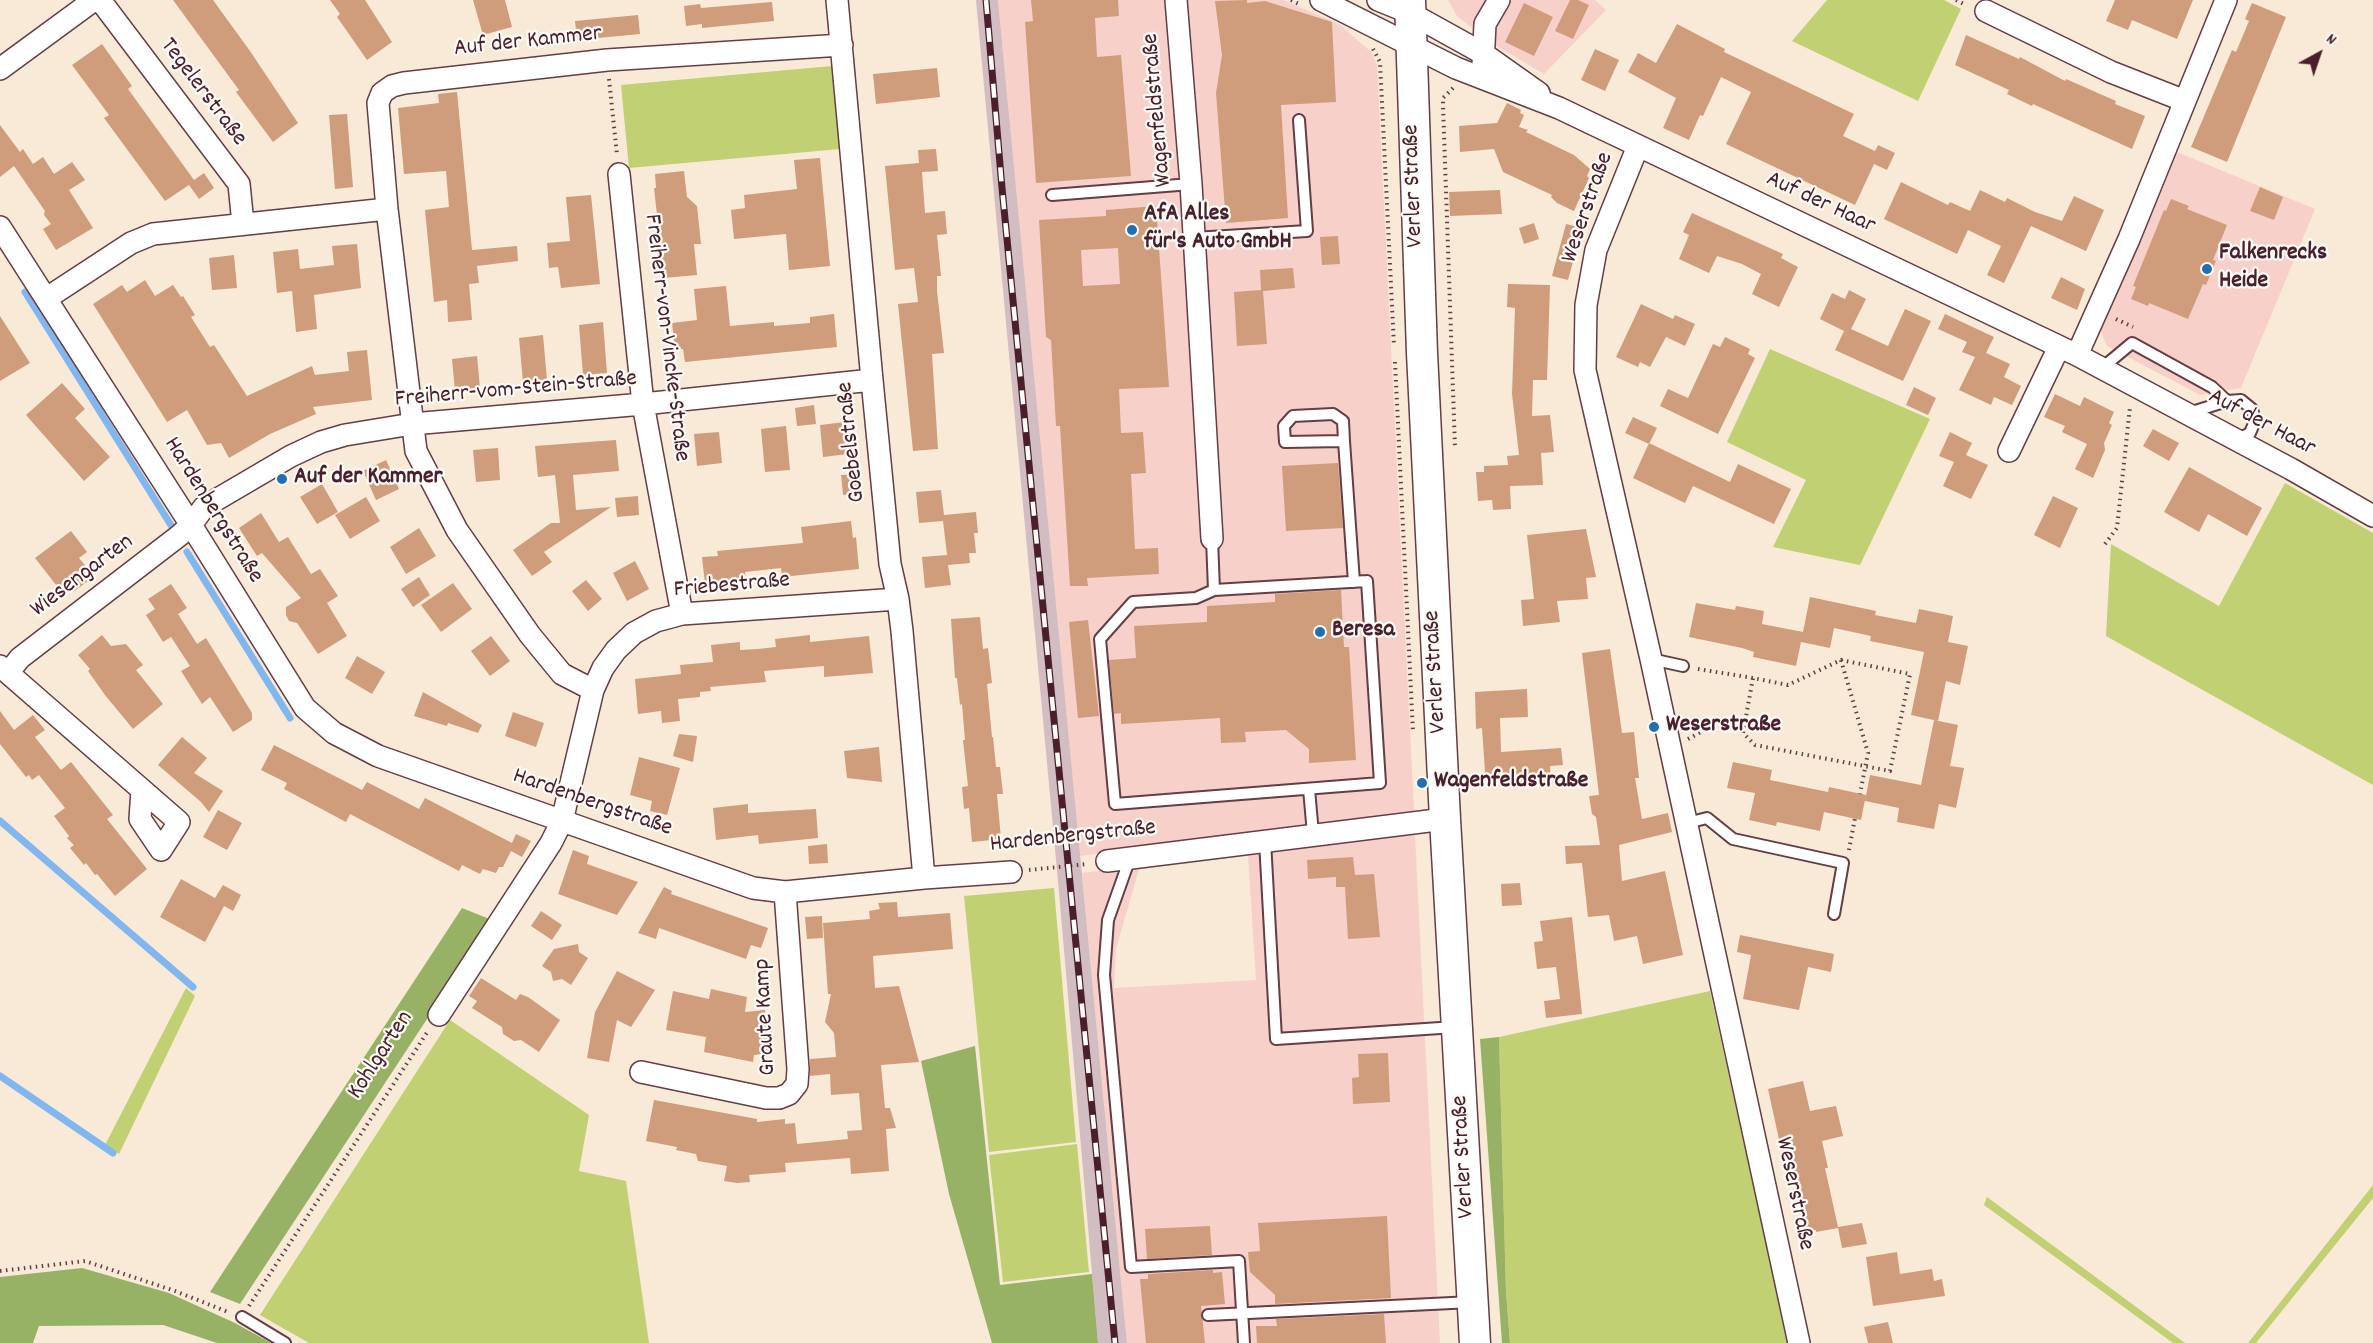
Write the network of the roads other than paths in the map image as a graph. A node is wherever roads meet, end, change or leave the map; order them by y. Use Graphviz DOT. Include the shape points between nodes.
graph roads {
  1 [pos="94,0"];
  2 [pos="100,0"];
  3 [pos="837,0"];
  4 [pos="1176,0"];
  5 [pos="1320,0"];
  6 [pos="1378,0"];
  7 [pos="1499,0"];
  8 [pos="2226,0"];
  9 [pos="1410,7"];
  10 [pos="1986,11"];
  11 [pos="842,45"];
  12 [pos="1410,46"];
  13 [pos="1484,54"];
  14 [pos="0,69"];
  15 [pos="1483,78"];
  16 [pos="2185,101"];
  17 [pos="1559,108"];
  18 [pos="1299,120"];
  19 [pos="1638,146"];
  20 [pos="619,174"];
  21 [pos="1191,184"];
  22 [pos="1052,195"];
  23 [pos="387,209"];
  24 [pos="243,224"];
  25 [pos="0,227"];
  26 [pos="1194,238"];
  27 [pos="47,298"];
  28 [pos="2068,351"];
  29 [pos="2102,368"];
  30 [pos="872,380"];
  31 [pos="2227,401"];
  32 [pos="643,404"];
  33 [pos="2187,413"];
  34 [pos="412,424"];
  35 [pos="2237,440"];
  36 [pos="1344,441"];
  37 [pos="2009,451"];
  38 [pos="2373,516"];
  39 [pos="191,525"];
  40 [pos="1212,538"];
  41 [pos="1354,582"];
  42 [pos="1214,591"];
  43 [pos="898,599"];
  44 [pos="682,614"];
  45 [pos="1651,659"];
  46 [pos="1683,666"];
  47 [pos="4,670"];
  48 [pos="593,690"];
  49 [pos="1309,789"];
  50 [pos="142,790"];
  51 [pos="1445,819"];
  52 [pos="562,820"];
  53 [pos="1687,823"];
  54 [pos="1313,834"];
  55 [pos="1265,841"];
  56 [pos="1130,858"];
  57 [pos="1107,861"];
  58 [pos="1011,872"];
  59 [pos="924,878"];
  60 [pos="785,892"];
  61 [pos="1834,914"];
  62 [pos="439,1015"];
  63 [pos="1458,1026"];
  64 [pos="641,1072"];
  65 [pos="1472,1302"];
  66 [pos="1242,1314"];
  67 [pos="1208,1316"];
  68 [pos="242,1317"];
  69 [pos="285,1343"];
  70 [pos="1244,1343"];
  71 [pos="1475,1343"];
  72 [pos="1799,1343"];
  1 -- 14 [label="street"];
  2 -- 24 [label="street, Tegelerstraße" via="239,184"];
  3 -- 11 [label="street, Goebelstraße"];
  4 -- 21 [label="street, Wagenfeldstraße"];
  5 -- 12 [label="street, Auf der Haar"];
  6 -- 9 [label="street, Auf der Haar"];
  7 -- 13 [label="street" via="1485,24"];
  8 -- 16 [label="street"];
  9 -- 12 [label="main road, Verler Straße"];
  9 -- 13 [label="street, Auf der Haar"];
  10 -- 16 [label="street" via="2111,72"];
  11 -- 23 [label="street, Auf der Kammer" via="607,60 392,86 382,93 378,103"];
  11 -- 30 [label="street, Goebelstraße"];
  12 -- 15 [label="street, Auf der Haar"];
  12 -- 51 [label="main road, Verler Straße"];
  13 -- 15 [label="street"];
  13 -- 17 [label="street, Auf der Haar"];
  15 -- 17 [label="street, Auf der Haar"];
  16 -- 28 [label="street" via="2128,239"];
  17 -- 19 [label="street, Auf der Haar"];
  18 -- 26 [label="lane" via="1307,231"];
  19 -- 28 [label="street, Auf der Haar"];
  19 -- 45 [label="street, Weserstraße" via="1596,250 1586,305 1585,370"];
  20 -- 32 [label="street, Freiherr-von-Vincke-Straße"];
  21 -- 22 [label="lane"];
  21 -- 26 [label="street, Wagenfeldstraße"];
  23 -- 24 [label="street"];
  23 -- 34 [label="street, Auf der Kammer"];
  24 -- 27 [label="street" via="153,234 131,243"];
  25 -- 27 [label="street, Hardenbergstraße"];
  26 -- 40 [label="street, Wagenfeldstraße"];
  27 -- 39 [label="street, Hardenbergstraße"];
  28 -- 29 [label="street, Auf der Haar"];
  28 -- 37 [label="street"];
  29 -- 31 [label="lane" via="2132,343 2212,387"];
  29 -- 33 [label="street, Auf der Haar"];
  30 -- 32 [label="street, Freiherr-vom-Stein-Straße"];
  30 -- 43 [label="street, Goebelstraße" via="890,564"];
  31 -- 33 [label="lane"];
  31 -- 35 [label="lane" via="2241,400 2252,409 2255,421 2250,433"];
  32 -- 34 [label="street, Freiherr-vom-Stein-Straße"];
  32 -- 44 [label="street, Freiherr-von-Vincke-Straße"];
  33 -- 35 [label="street, Auf der Haar"];
  34 -- 39 [label="street, Freiherr-vom-Stein-Straße" via="321,442 204,507"];
  34 -- 48 [label="street, Auf der Kammer" via="416,451 457,530 562,674"];
  35 -- 38 [label="street, Auf der Haar"];
  36 -- 36 [label="lane" via="1285,442 1284,426 1293,416 1333,414 1343,421"];
  36 -- 41 [label="lane"];
  39 -- 47 [label="street, Wiesengarten"];
  39 -- 52 [label="street, Hardenbergstraße" via="305,708 334,733 378,756"];
  40 -- 42 [label="lane"];
  41 -- 42 [label="lane"];
  41 -- 49 [label="lane" via="1366,581 1380,783"];
  42 -- 49 [label="lane" via="1196,598 1133,602 1100,639 1115,804"];
  43 -- 44 [label="street, Friebestraße"];
  43 -- 59 [label="street, Goebelstraße"];
  44 -- 48 [label="street, Friebestraße" via="656,621 634,633 603,668"];
  45 -- 46 [label="lane"];
  45 -- 53 [label="street, Weserstraße"];
  47 -- 50 [label="street, Wiesengarten"];
  48 -- 52 [label="street, Friebestraße"];
  49 -- 54 [label="lane"];
  51 -- 54 [label="street, Hardenbergstraße"];
  51 -- 63 [label="main road, Verler Straße"];
  52 -- 60 [label="street, Hardenbergstraße" via="753,888"];
  52 -- 62 [label="street, Kohlgarten"];
  53 -- 61 [label="lane" via="1707,818 1734,839 1843,863"];
  53 -- 72 [label="street, Weserstraße"];
  54 -- 55 [label="street, Hardenbergstraße"];
  55 -- 56 [label="street, Hardenbergstraße"];
  55 -- 63 [label="lane" via="1276,1039"];
  56 -- 57 [label="street, Hardenbergstraße"];
  56 -- 66 [label="lane" via="1108,920 1104,975 1131,1267 1239,1261"];
  58 -- 59 [label="street, Hardenbergstraße"];
  59 -- 60 [label="street, Hardenbergstraße"];
  60 -- 64 [label="street, Graute Kamp" via="798,1069 797,1084 789,1094 766,1098"];
  63 -- 65 [label="main road, Verler Straße"];
  65 -- 66 [label="lane"];
  65 -- 71 [label="main road, Verler Straße"];
  66 -- 67 [label="lane"];
  66 -- 70 [label="lane"];
  68 -- 69 [label="lane"];
}
